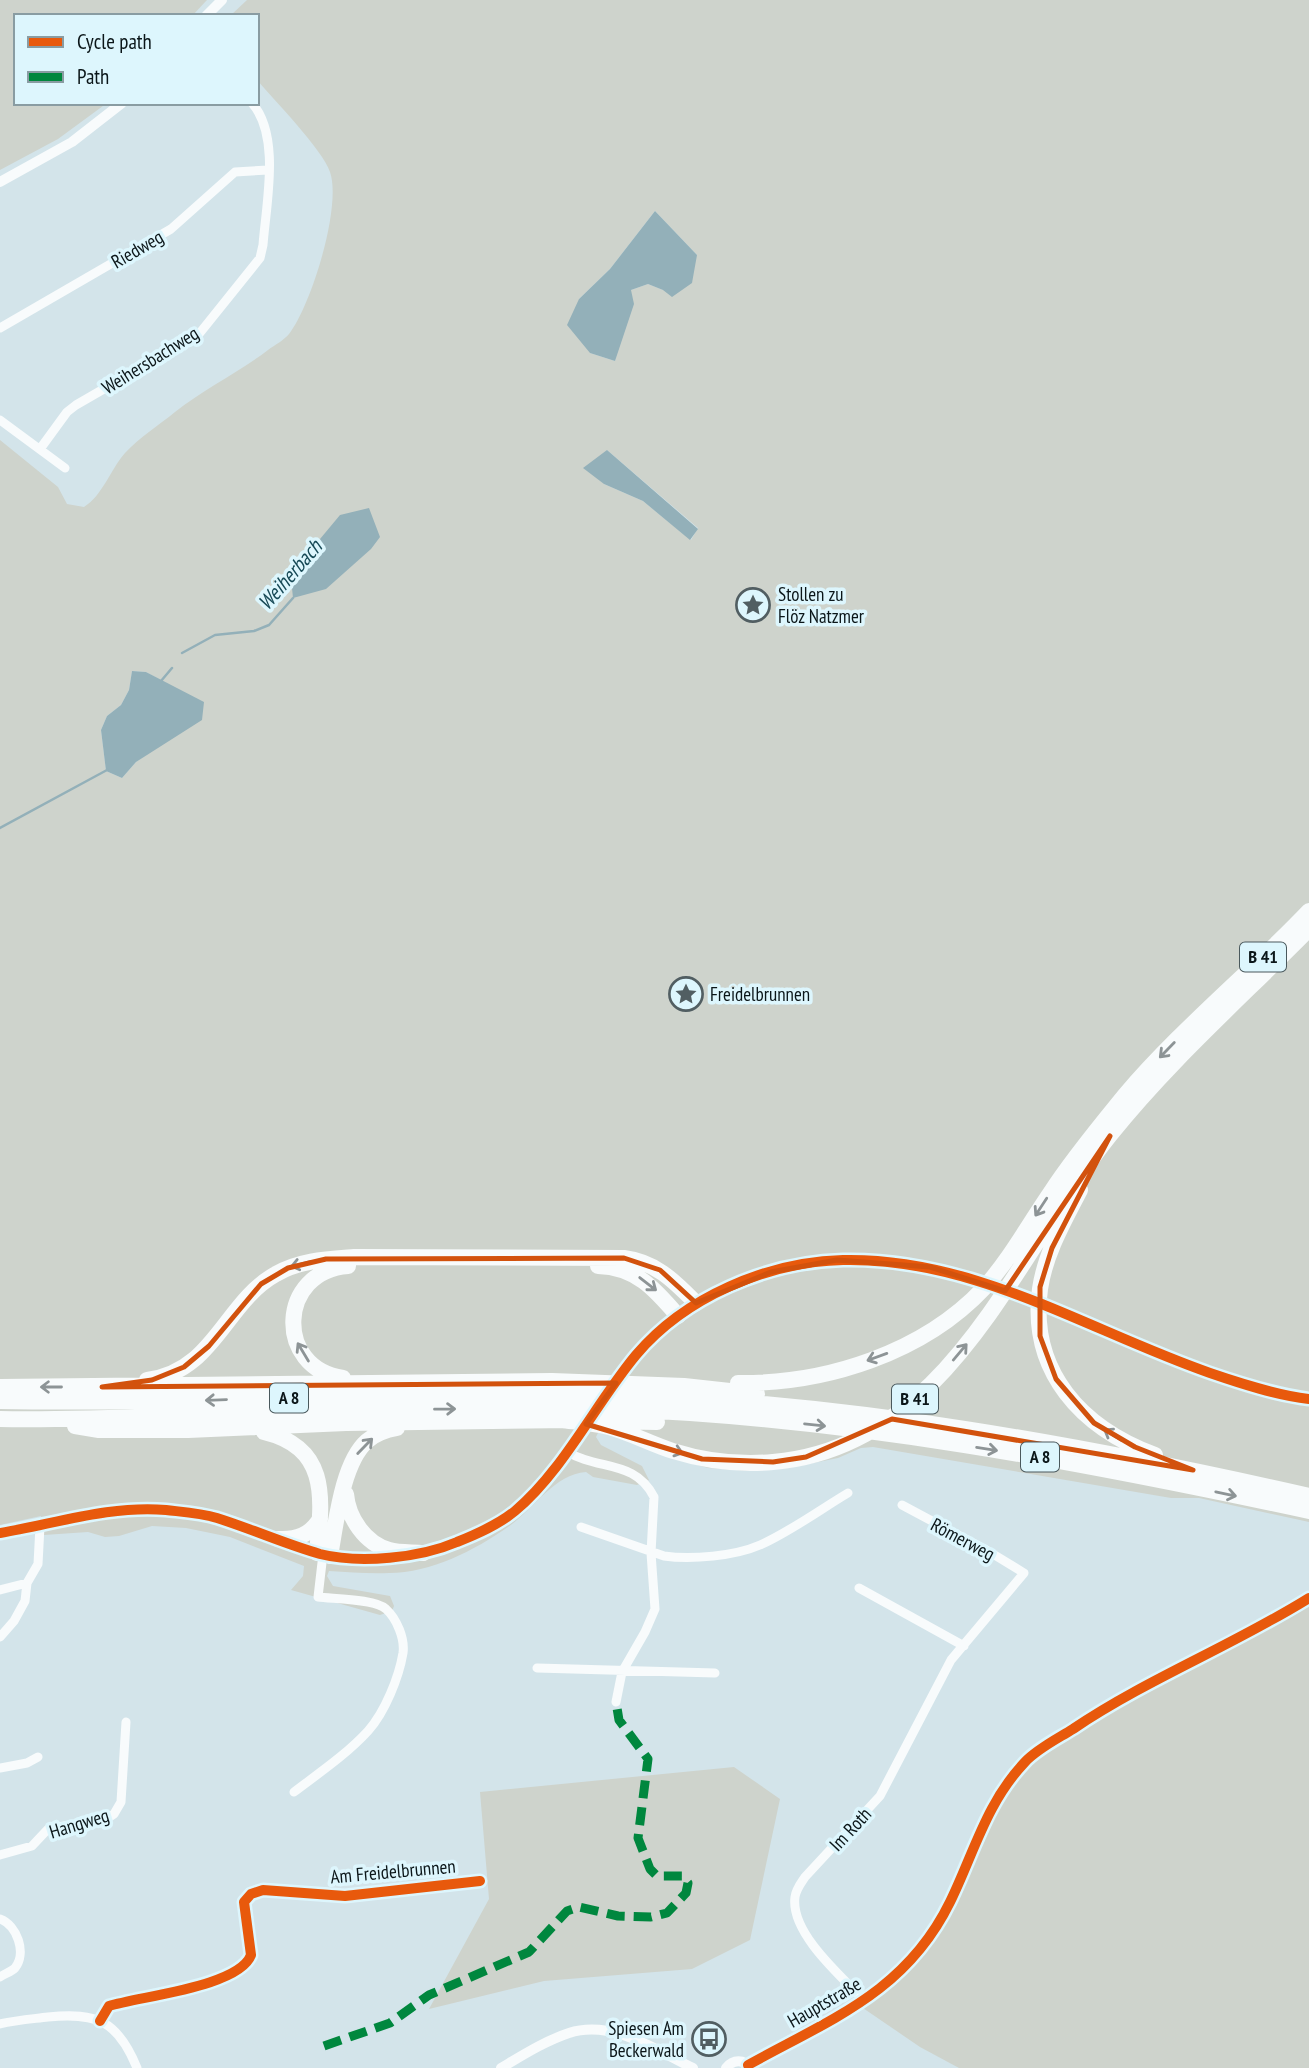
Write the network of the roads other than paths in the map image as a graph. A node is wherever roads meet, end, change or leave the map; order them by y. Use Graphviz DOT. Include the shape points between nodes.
graph roads {
  1 [pos="222,0"];
  2 [pos="208,14"];
  3 [pos="119,105"];
  4 [pos="253,105"];
  5 [pos="268,170"];
  6 [pos="0,182"];
  7 [pos="0,328"];
  8 [pos="0,420"];
  9 [pos="40,449"];
  10 [pos="65,468"];
  11 [pos="1309,911"];
  12 [pos="1309,929"];
  13 [pos="1110,1136"];
  14 [pos="696,1303"];
  15 [pos="678,1316"];
  16 [pos="384,1382"];
  17 [pos="684,1386"];
  18 [pos="0,1387"];
  19 [pos="102,1387"];
  20 [pos="1309,1399"];
  21 [pos="0,1401"];
  22 [pos="574,1401"];
  23 [pos="619,1407"];
  24 [pos="838,1412"];
  25 [pos="0,1419"];
  26 [pos="34,1420"];
  27 [pos="444,1422"];
  28 [pos="248,1428"];
  29 [pos="566,1451"];
  30 [pos="1193,1470"];
  31 [pos="346,1481"];
  32 [pos="848,1493"];
  33 [pos="1309,1496"];
  34 [pos="902,1505"];
  35 [pos="1309,1511"];
  36 [pos="320,1519"];
  37 [pos="40,1526"];
  38 [pos="581,1527"];
  39 [pos="0,1533"];
  40 [pos="278,1539"];
  41 [pos="423,1553"];
  42 [pos="651,1553"];
  43 [pos="323,1554"];
  44 [pos="1024,1573"];
  45 [pos="27,1583"];
  46 [pos="859,1588"];
  47 [pos="0,1590"];
  48 [pos="1309,1598"];
  49 [pos="0,1637"];
  50 [pos="964,1646"];
  51 [pos="537,1668"];
  52 [pos="622,1672"];
  53 [pos="715,1673"];
  54 [pos="616,1702"];
  55 [pos="126,1722"];
  56 [pos="38,1757"];
  57 [pos="0,1768"];
  58 [pos="294,1792"];
  59 [pos="0,1855"];
  60 [pos="480,1881"];
  61 [pos="0,1919"];
  62 [pos="0,1977"];
  63 [pos="865,2001"];
  64 [pos="100,2021"];
  65 [pos="0,2024"];
  66 [pos="750,2066"];
  67 [pos="136,2068"];
  68 [pos="501,2068"];
  69 [pos="693,2068"];
  70 [pos="726,2068"];
  1 -- 2 [label="street"];
  3 -- 6 [label="street" via="72,142"];
  4 -- 5 [label="street, Weihersbachweg" via="267,130"];
  5 -- 7 [label="street, Riedweg" via="235,172 171,229"];
  5 -- 9 [label="street, Weihersbachweg" via="260,258 199,334 76,405"];
  8 -- 9 [label="street"];
  9 -- 10 [label="street"];
  11 -- 17 [label="highway, B 41, one-way" via="1128,1093 1080,1151 984,1288 946,1320 888,1353 813,1377"];
  12 -- 13 [label="highway, B 41" via="1164,1073"];
  23 -- 13 [label="highway, B 41, one-way" via="672,1451 737,1463 806,1457 847,1443 888,1421 927,1388 970,1340"];
  30 -- 13 [label="highway, one-way" via="1116,1438 1094,1423 1056,1378 1040,1336 1040,1287 1052,1248"];
  14 -- 15 [label="street"];
  14 -- 19 [label="highway, one-way" via="660,1269 624,1258 326,1259 288,1268 261,1284 209,1346 184,1367 152,1380"];
  14 -- 20 [label="street" via="771,1272 806,1264 902,1262 973,1279 1239,1383"];
  16 -- 15 [label="highway, one-way" via="325,1374 303,1355 294,1333 295,1306 307,1284 325,1271 356,1265 604,1266 646,1281"];
  15 -- 29 [label="street" via="637,1353"];
  16 -- 19 [label="highway"];
  16 -- 22 [label="highway"];
  17 -- 23 [label="highway"];
  17 -- 24 [label="highway" via="768,1395"];
  19 -- 18 [label="highway, one-way"];
  22 -- 21 [label="highway, A 8, one-way" via="498,1393"];
  22 -- 23 [label="highway, A 8"];
  22 -- 23 [label="highway"];
  26 -- 22 [label="highway, A 8, one-way"];
  22 -- 27 [label="highway"];
  23 -- 24 [label="highway, A 8"];
  23 -- 35 [label="highway, A 8, one-way" via="919,1438 1064,1461"];
  24 -- 30 [label="highway, A 8"];
  25 -- 26 [label="highway, A 8"];
  26 -- 28 [label="highway" via="99,1430"];
  27 -- 28 [label="highway"];
  31 -- 27 [label="highway, one-way" via="357,1453 379,1434"];
  28 -- 36 [label="highway" via="284,1438 308,1458 319,1482"];
  29 -- 41 [label="street" via="514,1511 484,1530"];
  29 -- 42 [label="street" via="589,1463 626,1470 650,1489 655,1506"];
  30 -- 33 [label="highway, A 8"];
  31 -- 41 [label="highway" via="347,1503 367,1537 391,1551"];
  31 -- 43 [label="highway"];
  32 -- 42 [label="street" via="749,1549 676,1558"];
  34 -- 44 [label="street, Römerweg"];
  36 -- 40 [label="highway" via="308,1534"];
  36 -- 43 [label="highway"];
  37 -- 39 [label="street"];
  37 -- 40 [label="street" via="153,1509 213,1517"];
  37 -- 45 [label="street" via="38,1564"];
  38 -- 42 [label="street"];
  40 -- 43 [label="street"];
  41 -- 43 [label="street" via="359,1558"];
  42 -- 52 [label="street" via="655,1608"];
  43 -- 58 [label="street" via="318,1597 386,1608 400,1628 403,1651 383,1707 370,1728"];
  44 -- 50 [label="street, Im Roth"];
  45 -- 47 [label="street"];
  45 -- 49 [label="street" via="25,1601"];
  46 -- 50 [label="street"];
  48 -- 63 [label="street, Hauptstraße" via="1101,1710 1026,1761 990,1808 934,1929 912,1961"];
  50 -- 63 [label="street, Im Roth" via="944,1674 887,1785 806,1877 795,1897 810,1942"];
  51 -- 52 [label="street"];
  52 -- 53 [label="street"];
  52 -- 54 [label="street"];
  55 -- 59 [label="street, Hangweg" via="121,1802 114,1814 48,1829 32,1846"];
  56 -- 57 [label="street"];
  60 -- 64 [label="street, Am Freidelbrunnen" via="345,1896 258,1891 244,1902 251,1955 245,1966 174,1993 109,2006"];
  61 -- 62 [label="street" via="19,1939 14,1969"];
  63 -- 66 [label="street, Hauptstraße"];
  64 -- 65 [label="street" via="75,2014"];
  64 -- 67 [label="street" via="118,2034"];
  66 -- 70 [label="street, Hauptstraße" via="738,2061"];
  68 -- 69 [label="street" via="573,2032 595,2031 633,2038"];
}
